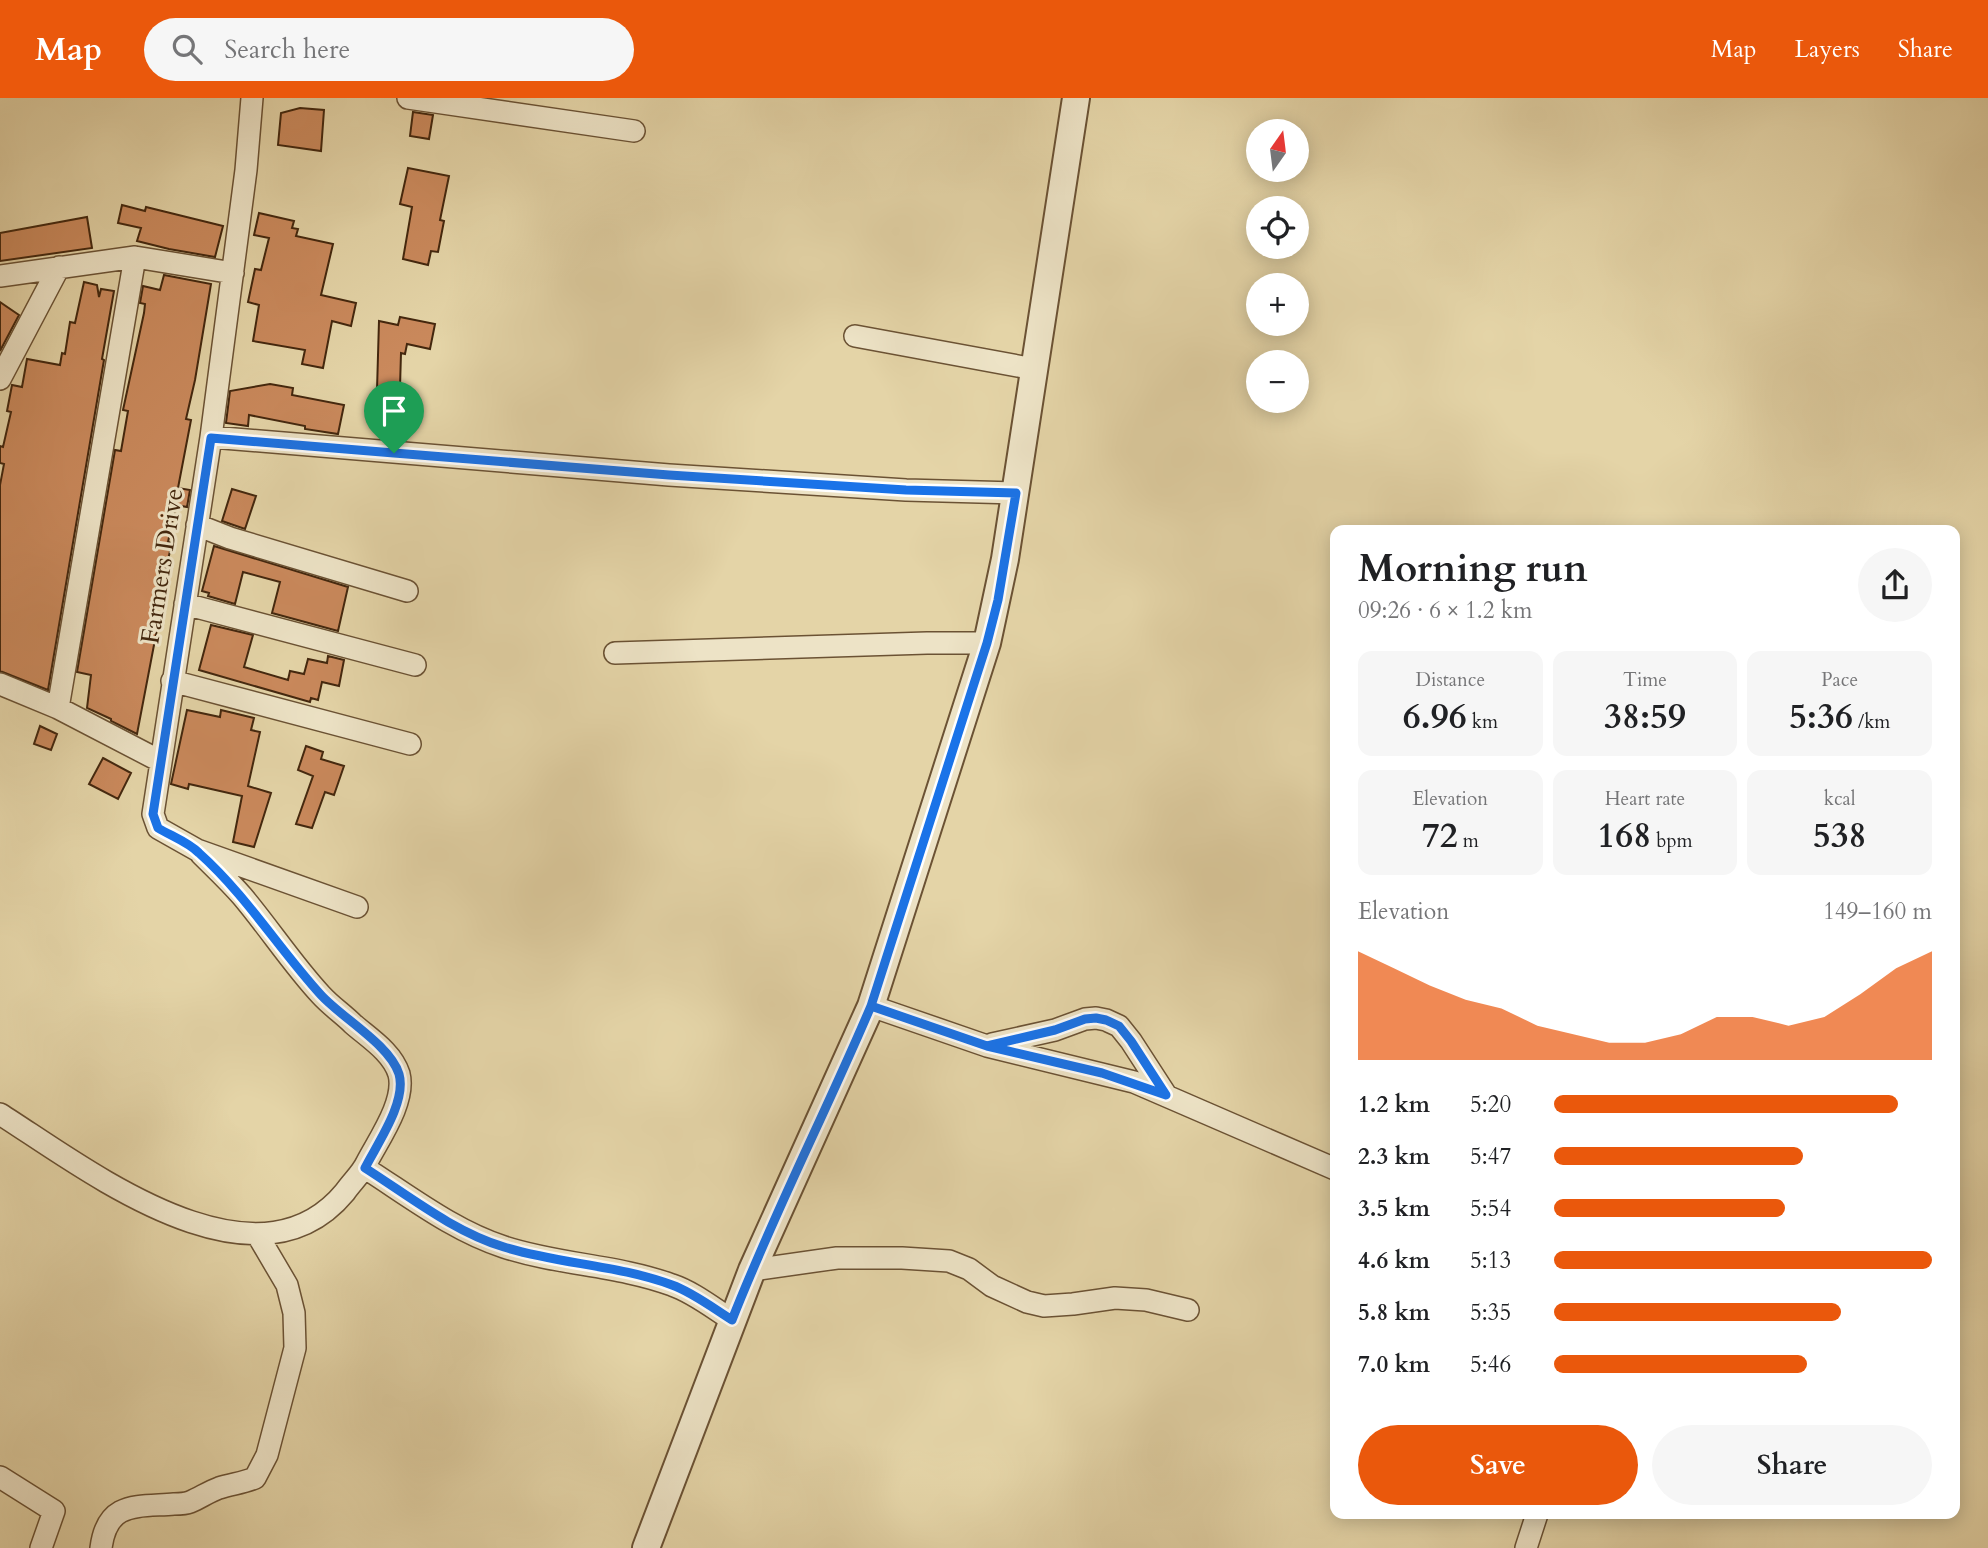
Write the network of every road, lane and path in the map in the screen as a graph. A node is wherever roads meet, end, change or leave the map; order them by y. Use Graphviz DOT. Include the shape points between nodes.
graph roads {
  1 [pos="252,98"];
  2 [pos="408,98"];
  3 [pos="1076,98"];
  4 [pos="634,131"];
  5 [pos="135,257"];
  6 [pos="59,267"];
  7 [pos="233,273"];
  8 [pos="0,275"];
  9 [pos="855,336"];
  10 [pos="1034,369"];
  11 [pos="0,379"];
  12 [pos="211,438"];
  13 [pos="1016,493"];
  14 [pos="197,525"];
  15 [pos="407,591"];
  16 [pos="185,604"];
  17 [pos="987,643"];
  18 [pos="615,653"];
  19 [pos="415,665"];
  20 [pos="172,681"];
  21 [pos="0,684"];
  22 [pos="58,708"];
  23 [pos="410,744"];
  24 [pos="160,761"];
  25 [pos="197,850"];
  26 [pos="357,908"];
  27 [pos="871,1006"];
  28 [pos="987,1046"];
  29 [pos="1166,1095"];
  30 [pos="0,1114"];
  31 [pos="1330,1167"];
  32 [pos="365,1168"];
  33 [pos="257,1234"];
  34 [pos="752,1270"];
  35 [pos="1188,1310"];
  36 [pos="732,1320"];
  37 [pos="0,1477"];
  38 [pos="1535,1519"];
  39 [pos="41,1548"];
  40 [pos="101,1548"];
  41 [pos="646,1548"];
  42 [pos="1526,1548"];
  1 -- 7 [label="street, Farmers Drive"];
  2 -- 4 [label="street"];
  3 -- 10 [label="street"];
  5 -- 6 [label="street"];
  5 -- 7 [label="street"];
  5 -- 22 [label="street"];
  6 -- 8 [label="street"];
  6 -- 11 [label="street"];
  7 -- 12 [label="street, Farmers Drive"];
  9 -- 10 [label="street"];
  10 -- 13 [label="street"];
  12 -- 13 [label="street" via="669,475"];
  12 -- 14 [label="street, Farmers Drive"];
  13 -- 17 [label="street"];
  14 -- 15 [label="street"];
  14 -- 16 [label="street, Farmers Drive"];
  16 -- 19 [label="street"];
  16 -- 20 [label="street, Farmers Drive"];
  17 -- 18 [label="street"];
  17 -- 27 [label="street"];
  20 -- 23 [label="street"];
  20 -- 24 [label="street, Farmers Drive"];
  21 -- 22 [label="street"];
  22 -- 24 [label="street"];
  24 -- 25 [label="street, Farmers Drive" via="154,821 158,828"];
  25 -- 26 [label="street, Farmers Drive"];
  25 -- 32 [label="street" via="239,893 321,995 391,1059 400,1085 395,1109"];
  27 -- 28 [label="street"];
  27 -- 34 [label="street"];
  28 -- 29 [label="street" via="1102,1073"];
  28 -- 29 [label="street" via="1085,1019 1106,1020 1119,1026"];
  29 -- 31 [label="street"];
  30 -- 33 [label="street" via="133,1198 165,1213 220,1230"];
  32 -- 33 [label="street" via="321,1216"];
  32 -- 36 [label="street" via="470,1234 533,1255 656,1279"];
  33 -- 40 [label="street" via="287,1285 294,1313 295,1348 267,1455 255,1478 189,1503 139,1507 112,1516"];
  34 -- 35 [label="street" via="837,1258 949,1261 992,1286 1044,1306 1115,1298"];
  34 -- 36 [label="street"];
  36 -- 41 [label="street"];
  37 -- 39 [label="street" via="54,1511"];
  38 -- 42 [label="street"];
}
